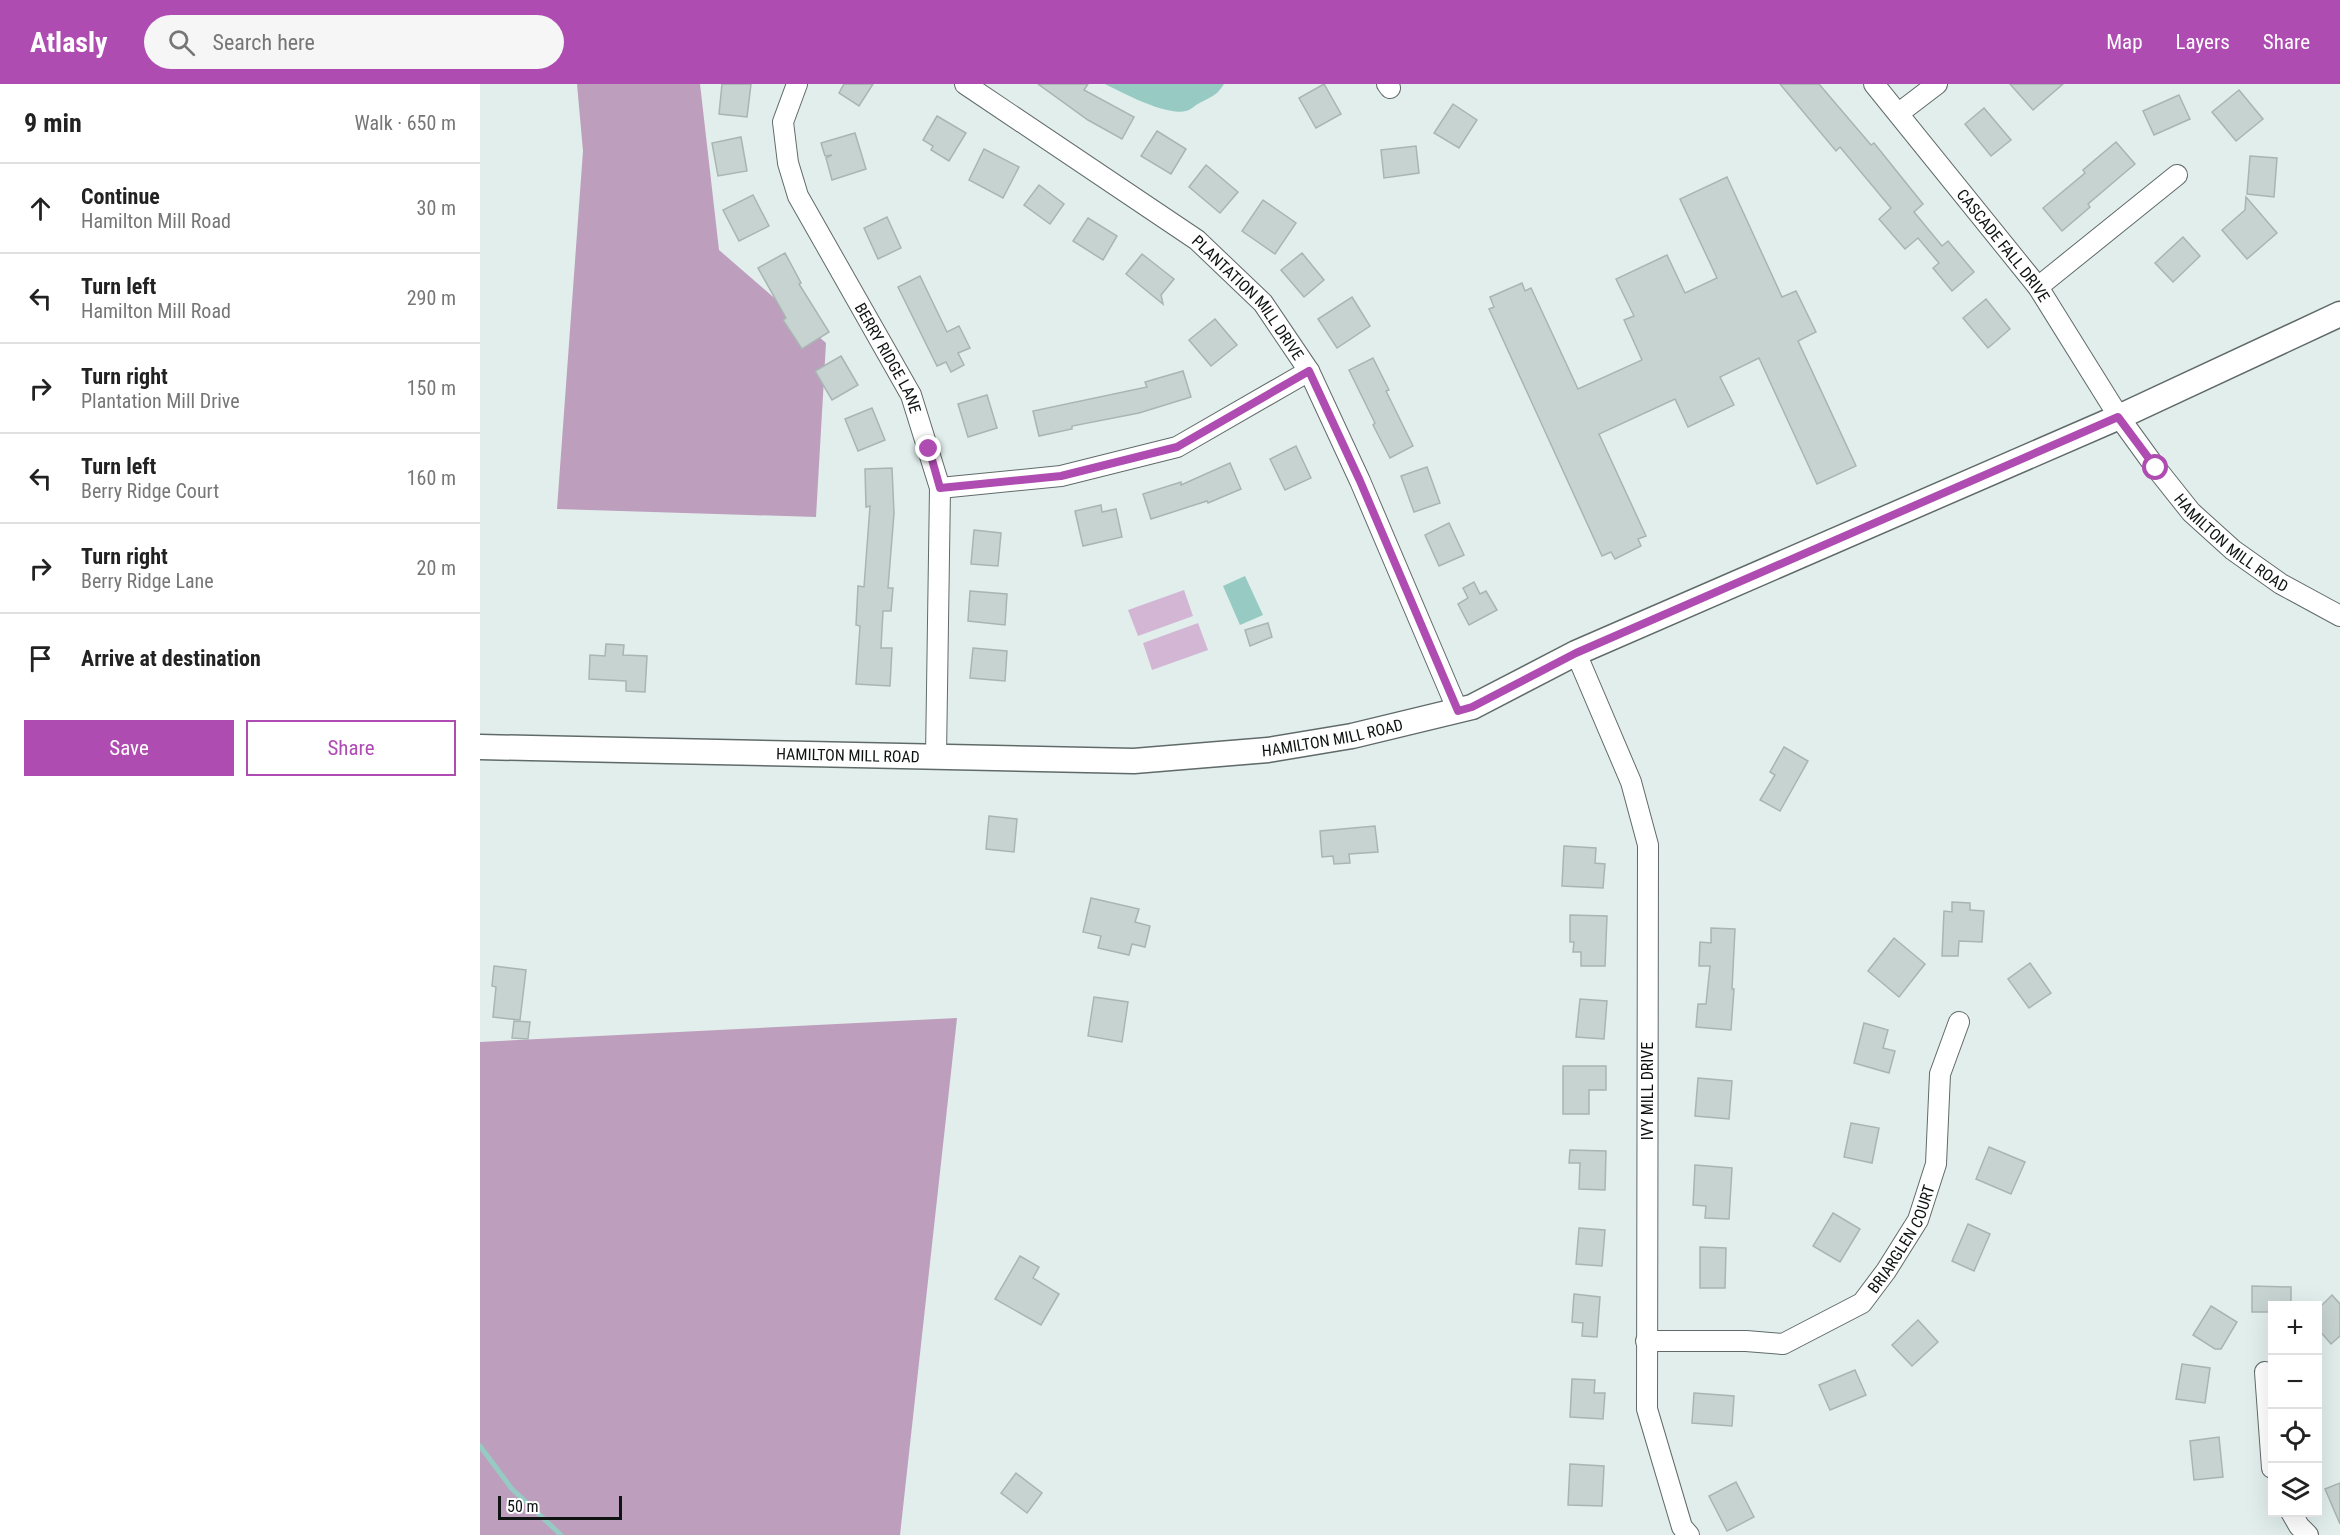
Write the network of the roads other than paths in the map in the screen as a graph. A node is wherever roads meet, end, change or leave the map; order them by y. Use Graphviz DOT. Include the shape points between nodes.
graph roads {
  1 [pos="797,84"];
  2 [pos="964,84"];
  3 [pos="1874,84"];
  4 [pos="1937,84"];
  5 [pos="1899,114"];
  6 [pos="2177,175"];
  7 [pos="2038,287"];
  8 [pos="2340,314"];
  9 [pos="1309,371"];
  10 [pos="2118,417"];
  11 [pos="940,488"];
  12 [pos="2340,616"];
  13 [pos="1576,653"];
  14 [pos="1458,711"];
  15 [pos="480,747"];
  16 [pos="936,757"];
  17 [pos="1959,1022"];
  18 [pos="1646,1341"];
  19 [pos="2265,1372"];
  20 [pos="2272,1463"];
  21 [pos="2294,1517"];
  22 [pos="1689,1535"];
  23 [pos="2308,1535"];
  1 -- 11 [label="street, BERRY RIDGE LANE" via="783,122 788,163 798,196 911,395"];
  2 -- 9 [label="street, PLANTATION MILL DRIVE" via="1197,240 1263,303"];
  3 -- 5 [label="street, CASCADE FALL DRIVE"];
  4 -- 5 [label="street"];
  5 -- 7 [label="street, CASCADE FALL DRIVE"];
  6 -- 7 [label="street"];
  7 -- 10 [label="street, CASCADE FALL DRIVE"];
  8 -- 10 [label="main road, HAMILTON MILL ROAD"];
  9 -- 11 [label="street" via="1177,447 1061,476"];
  9 -- 14 [label="street, PLANTATION MILL DRIVE"];
  10 -- 12 [label="street, HAMILTON MILL ROAD" via="2191,512 2233,550 2281,584"];
  10 -- 13 [label="main road, HAMILTON MILL ROAD"];
  11 -- 16 [label="street, BERRY RIDGE LANE"];
  13 -- 14 [label="main road, HAMILTON MILL ROAD"];
  13 -- 18 [label="street, IVY MILL DRIVE" via="1631,782 1648,845"];
  14 -- 16 [label="main road, HAMILTON MILL ROAD" via="1352,736 1241,752 1134,761"];
  15 -- 16 [label="main road, HAMILTON MILL ROAD"];
  17 -- 18 [label="street, BRIARGLEN COURT" via="1940,1074 1936,1164 1918,1220 1862,1303 1783,1344"];
  18 -- 22 [label="street, IVY MILL DRIVE" via="1647,1409 1682,1527"];
  19 -- 20 [label="street"];
  21 -- 23 [label="street"];
}
